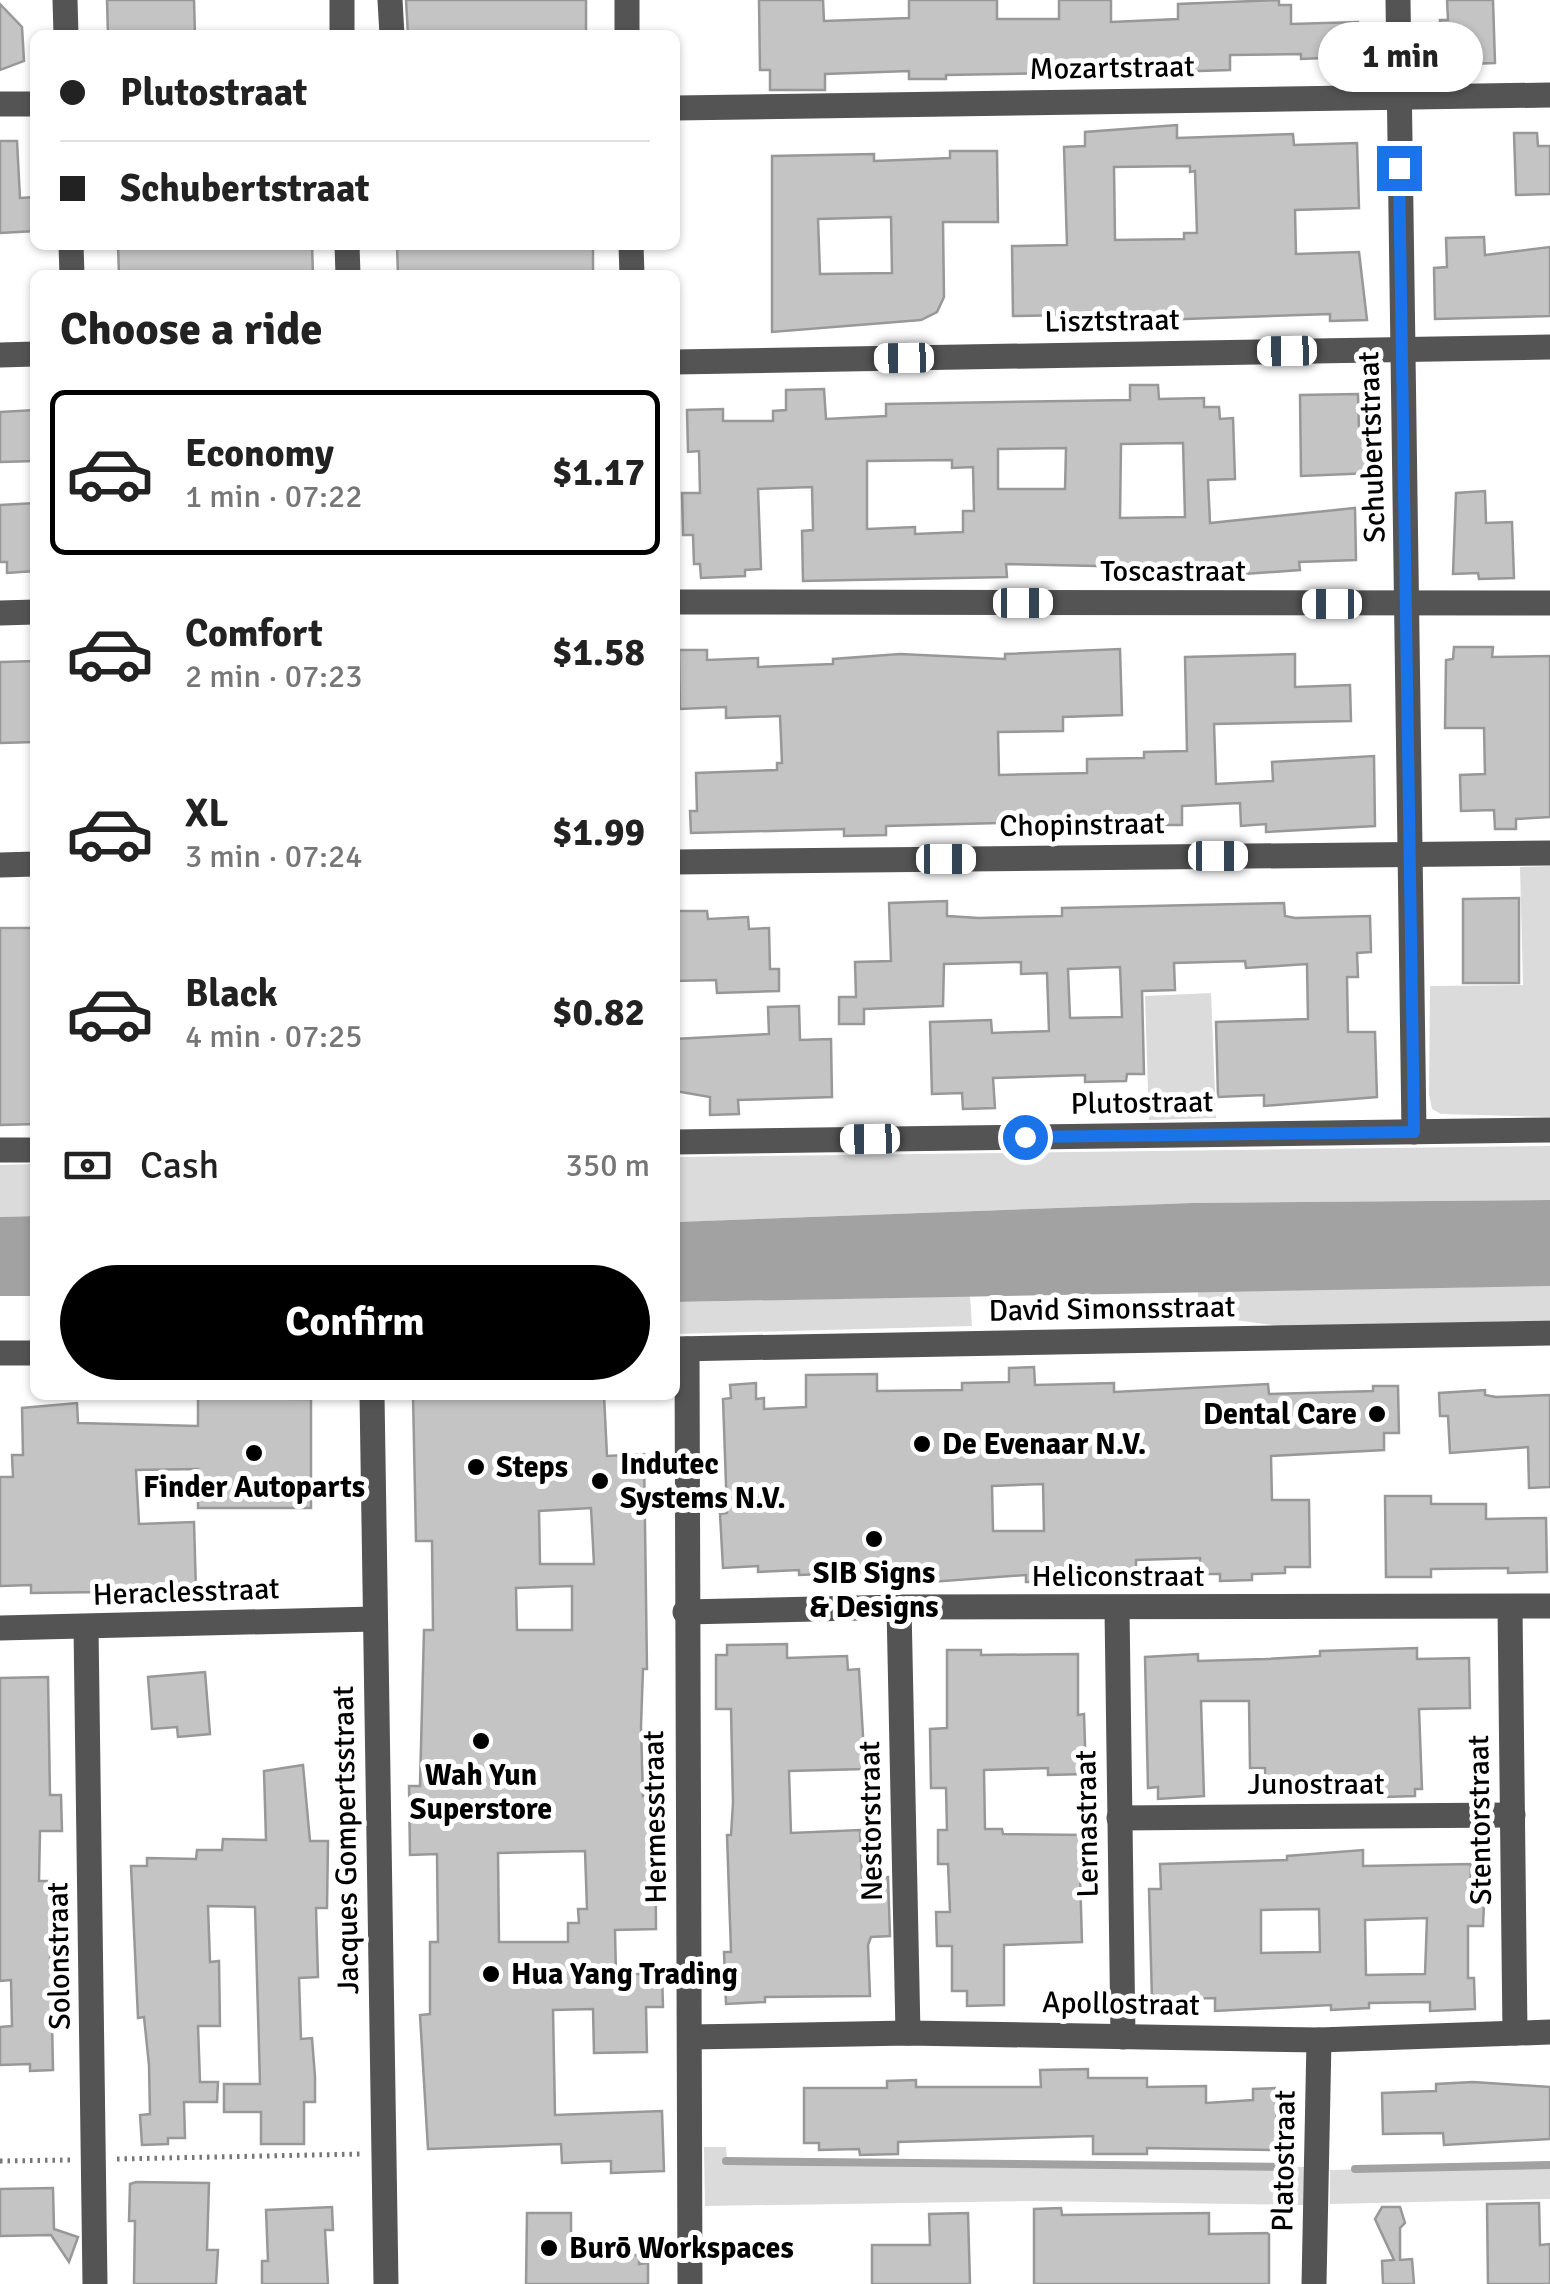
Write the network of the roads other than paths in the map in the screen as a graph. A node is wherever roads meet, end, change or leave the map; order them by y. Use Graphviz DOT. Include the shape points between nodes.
graph roads {
  1 [pos="65,0"];
  2 [pos="342,0"];
  3 [pos="390,0"];
  4 [pos="627,0"];
  5 [pos="1398,0"];
  6 [pos="66,30"];
  7 [pos="342,30"];
  8 [pos="392,30"];
  9 [pos="627,30"];
  10 [pos="1398,95"];
  11 [pos="1550,95"];
  12 [pos="0,104"];
  13 [pos="30,104"];
  14 [pos="680,108"];
  15 [pos="1550,347"];
  16 [pos="1402,348"];
  17 [pos="30,354"];
  18 [pos="0,355"];
  19 [pos="680,362"];
  20 [pos="680,602"];
  21 [pos="1550,602"];
  22 [pos="1409,604"];
  23 [pos="30,612"];
  24 [pos="0,613"];
  25 [pos="1550,853"];
  26 [pos="1412,854"];
  27 [pos="680,862"];
  28 [pos="30,864"];
  29 [pos="0,865"];
  30 [pos="1550,1130"];
  31 [pos="1414,1132"];
  32 [pos="680,1142"];
  33 [pos="0,1150"];
  34 [pos="30,1150"];
  35 [pos="1550,1333"];
  36 [pos="681,1350"];
  37 [pos="30,1352"];
  38 [pos="0,1353"];
  39 [pos="372,1400"];
  40 [pos="1550,1606"];
  41 [pos="900,1607"];
  42 [pos="1510,1608"];
  43 [pos="1117,1609"];
  44 [pos="685,1612"];
  45 [pos="374,1619"];
  46 [pos="86,1627"];
  47 [pos="0,1628"];
  48 [pos="1514,1815"];
  49 [pos="1119,1818"];
  50 [pos="1550,2032"];
  51 [pos="1515,2033"];
  52 [pos="908,2034"];
  53 [pos="690,2037"];
  54 [pos="1124,2037"];
  55 [pos="1318,2040"];
  56 [pos="95,2284"];
  57 [pos="386,2284"];
  58 [pos="690,2284"];
  59 [pos="1314,2284"];
  1 -- 6 [label="street"];
  2 -- 7 [label="street"];
  3 -- 8 [label="street"];
  4 -- 9 [label="street"];
  5 -- 10 [label="street, Schubertstraat"];
  10 -- 11 [label="street, Mozartstraat"];
  10 -- 14 [label="street, Mozartstraat"];
  10 -- 16 [label="street, Schubertstraat"];
  12 -- 13 [label="street"];
  15 -- 16 [label="street, Lisztstraat"];
  16 -- 19 [label="street, Lisztstraat"];
  16 -- 22 [label="street, Schubertstraat"];
  17 -- 18 [label="street"];
  20 -- 22 [label="street, Toscastraat"];
  21 -- 22 [label="street, Toscastraat"];
  22 -- 26 [label="street, Schubertstraat"];
  23 -- 24 [label="street"];
  25 -- 26 [label="street, Chopinstraat"];
  26 -- 27 [label="street, Chopinstraat"];
  26 -- 31 [label="street, Schubertstraat"];
  28 -- 29 [label="street"];
  30 -- 31 [label="street, Plutostraat"];
  31 -- 32 [label="street, Plutostraat"];
  33 -- 34 [label="street"];
  35 -- 36 [label="street, David Simonsstraat"];
  36 -- 44 [label="street, Hermesstraat"];
  37 -- 38 [label="street"];
  39 -- 45 [label="street, Jacques Gompertsstraat"];
  40 -- 42 [label="street, Heliconstraat"];
  41 -- 43 [label="street, Heliconstraat"];
  41 -- 44 [label="street, Heliconstraat"];
  41 -- 52 [label="street, Nestorstraat"];
  42 -- 43 [label="street, Heliconstraat"];
  42 -- 48 [label="street, Stentorstraat"];
  43 -- 49 [label="street, Lernastraat"];
  44 -- 53 [label="street, Hermesstraat"];
  45 -- 46 [label="street, Heraclesstraat"];
  45 -- 57 [label="street, Jacques Gompertsstraat"];
  46 -- 47 [label="street, Heraclesstraat"];
  46 -- 56 [label="street, Solonstraat"];
  48 -- 49 [label="street, Junostraat"];
  48 -- 51 [label="street, Stentorstraat"];
  49 -- 54 [label="street, Lernastraat"];
  50 -- 51 [label="street, Apollostraat"];
  51 -- 55 [label="street, Apollostraat"];
  52 -- 53 [label="street, Apollostraat"];
  52 -- 54 [label="street, Apollostraat"];
  53 -- 58 [label="street, Hermesstraat"];
  54 -- 55 [label="street, Apollostraat"];
  55 -- 59 [label="street, Platostraat"];
}
